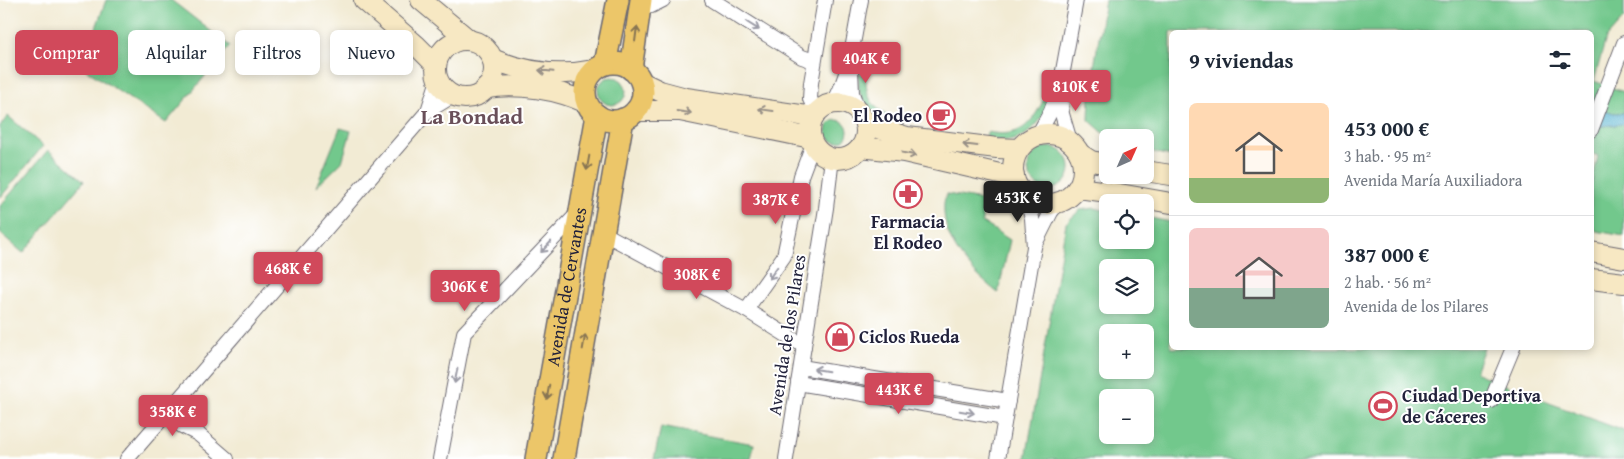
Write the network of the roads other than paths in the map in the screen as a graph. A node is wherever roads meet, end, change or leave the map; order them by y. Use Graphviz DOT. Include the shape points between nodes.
graph roads {
  1 [pos="364,0"];
  2 [pos="421,0"];
  3 [pos="618,0"];
  4 [pos="663,0"];
  5 [pos="712,0"];
  6 [pos="825,0"];
  7 [pos="860,0"];
  8 [pos="1076,0"];
  9 [pos="640,4"];
  10 [pos="469,40"];
  11 [pos="1624,43"];
  12 [pos="492,59"];
  13 [pos="850,59"];
  14 [pos="814,61"];
  15 [pos="600,67"];
  16 [pos="437,72"];
  17 [pos="636,75"];
  18 [pos="1060,87"];
  19 [pos="486,88"];
  20 [pos="454,96"];
  21 [pos="592,109"];
  22 [pos="428,111"];
  23 [pos="821,111"];
  24 [pos="629,115"];
  25 [pos="862,119"];
  26 [pos="1594,122"];
  27 [pos="1038,135"];
  28 [pos="812,141"];
  29 [pos="861,147"];
  30 [pos="1075,147"];
  31 [pos="1019,149"];
  32 [pos="832,158"];
  33 [pos="1099,162"];
  34 [pos="1154,172"];
  35 [pos="1169,175"];
  36 [pos="1014,176"];
  37 [pos="1078,188"];
  38 [pos="1025,195"];
  39 [pos="1059,202"];
  40 [pos="1169,203"];
  41 [pos="579,211"];
  42 [pos="603,233"];
  43 [pos="1034,247"];
  44 [pos="1594,253"];
  45 [pos="1624,258"];
  46 [pos="1594,279"];
  47 [pos="1624,283"];
  48 [pos="746,310"];
  49 [pos="804,346"];
  50 [pos="1512,350"];
  51 [pos="801,367"];
  52 [pos="798,383"];
  53 [pos="1008,401"];
  54 [pos="1491,401"];
  55 [pos="176,402"];
  56 [pos="166,414"];
  57 [pos="1005,418"];
  58 [pos="198,434"];
  59 [pos="127,459"];
  60 [pos="228,459"];
  61 [pos="440,459"];
  62 [pos="536,459"];
  63 [pos="564,459"];
  64 [pos="786,459"];
  65 [pos="998,459"];
  1 -- 16 [label="main road" via="416,45"];
  2 -- 10 [label="main road"];
  3 -- 15 [label="main road"];
  4 -- 9 [label="street" via="651,6"];
  5 -- 14 [label="street, one-way" via="802,57"];
  6 -- 14 [label="street"];
  7 -- 13 [label="street"];
  8 -- 18 [label="street"];
  17 -- 9 [label="main road, one-way"];
  10 -- 12 [label="main road" via="482,45"];
  10 -- 16 [label="main road" via="456,41 445,47 440,53"];
  11 -- 26 [label="street"];
  15 -- 12 [label="main road, one-way" via="578,73 524,69"];
  12 -- 19 [label="main road" via="492,78"];
  13 -- 23 [label="street" via="840,92"];
  13 -- 25 [label="street" via="852,93"];
  14 -- 23 [label="street" via="810,99"];
  15 -- 17 [label="main road" via="619,63"];
  15 -- 21 [label="main road" via="586,83 585,92"];
  16 -- 20 [label="main road" via="443,88"];
  16 -- 22 [label="street"];
  23 -- 17 [label="main road, one-way" via="686,98 660,91"];
  17 -- 24 [label="main road" via="643,92 641,101"];
  18 -- 27 [label="street"];
  18 -- 30 [label="street" via="1062,114"];
  19 -- 20 [label="main road" via="468,97"];
  19 -- 21 [label="main road" via="517,86 571,95"];
  20 -- 22 [label="street"];
  21 -- 24 [label="main road" via="612,120"];
  21 -- 41 [label="main road, Avenida de Cervantes, one-way"];
  22 -- 55 [label="street"];
  23 -- 25 [label="main road" via="847,105"];
  23 -- 28 [label="main road" via="811,125"];
  24 -- 28 [label="main road, one-way" via="680,111"];
  24 -- 42 [label="main road, Avenida de Cervantes"];
  25 -- 29 [label="main road" via="866,134"];
  31 -- 25 [label="main road, one-way" via="907,137"];
  27 -- 30 [label="main road" via="1063,136"];
  27 -- 31 [label="main road"];
  28 -- 32 [label="main road" via="823,155"];
  28 -- 48 [label="street, Avenida de los Pilares, one-way" via="784,256"];
  29 -- 32 [label="main road" via="847,158"];
  29 -- 36 [label="main road, one-way" via="904,152"];
  30 -- 33 [label="main road" via="1091,160"];
  30 -- 37 [label="main road" via="1084,171"];
  31 -- 36 [label="main road" via="1013,165"];
  32 -- 49 [label="street, Avenida de los Pilares"];
  34 -- 35 [label="main road"];
  36 -- 38 [label="main road"];
  37 -- 39 [label="main road"];
  37 -- 40 [label="main road"];
  38 -- 39 [label="main road" via="1041,203"];
  38 -- 43 [label="street" via="1032,218"];
  39 -- 43 [label="street"];
  41 -- 61 [label="street, one-way" via="464,333"];
  41 -- 62 [label="main road, Avenida de Cervantes, one-way"];
  42 -- 48 [label="street"];
  63 -- 42 [label="main road, Avenida de Cervantes, one-way"];
  43 -- 53 [label="street"];
  44 -- 45 [label="main road"];
  46 -- 47 [label="main road"];
  48 -- 49 [label="street"];
  49 -- 51 [label="street, Avenida de los Pilares"];
  50 -- 54 [label="street"];
  51 -- 52 [label="street, Avenida de los Pilares"];
  53 -- 51 [label="street, one-way"];
  52 -- 57 [label="street, one-way"];
  52 -- 64 [label="street, Avenida de los Pilares"];
  53 -- 57 [label="street"];
  55 -- 56 [label="street"];
  55 -- 58 [label="street"];
  56 -- 58 [label="street"];
  56 -- 59 [label="street"];
  57 -- 65 [label="street"];
  58 -- 60 [label="street"];
}
